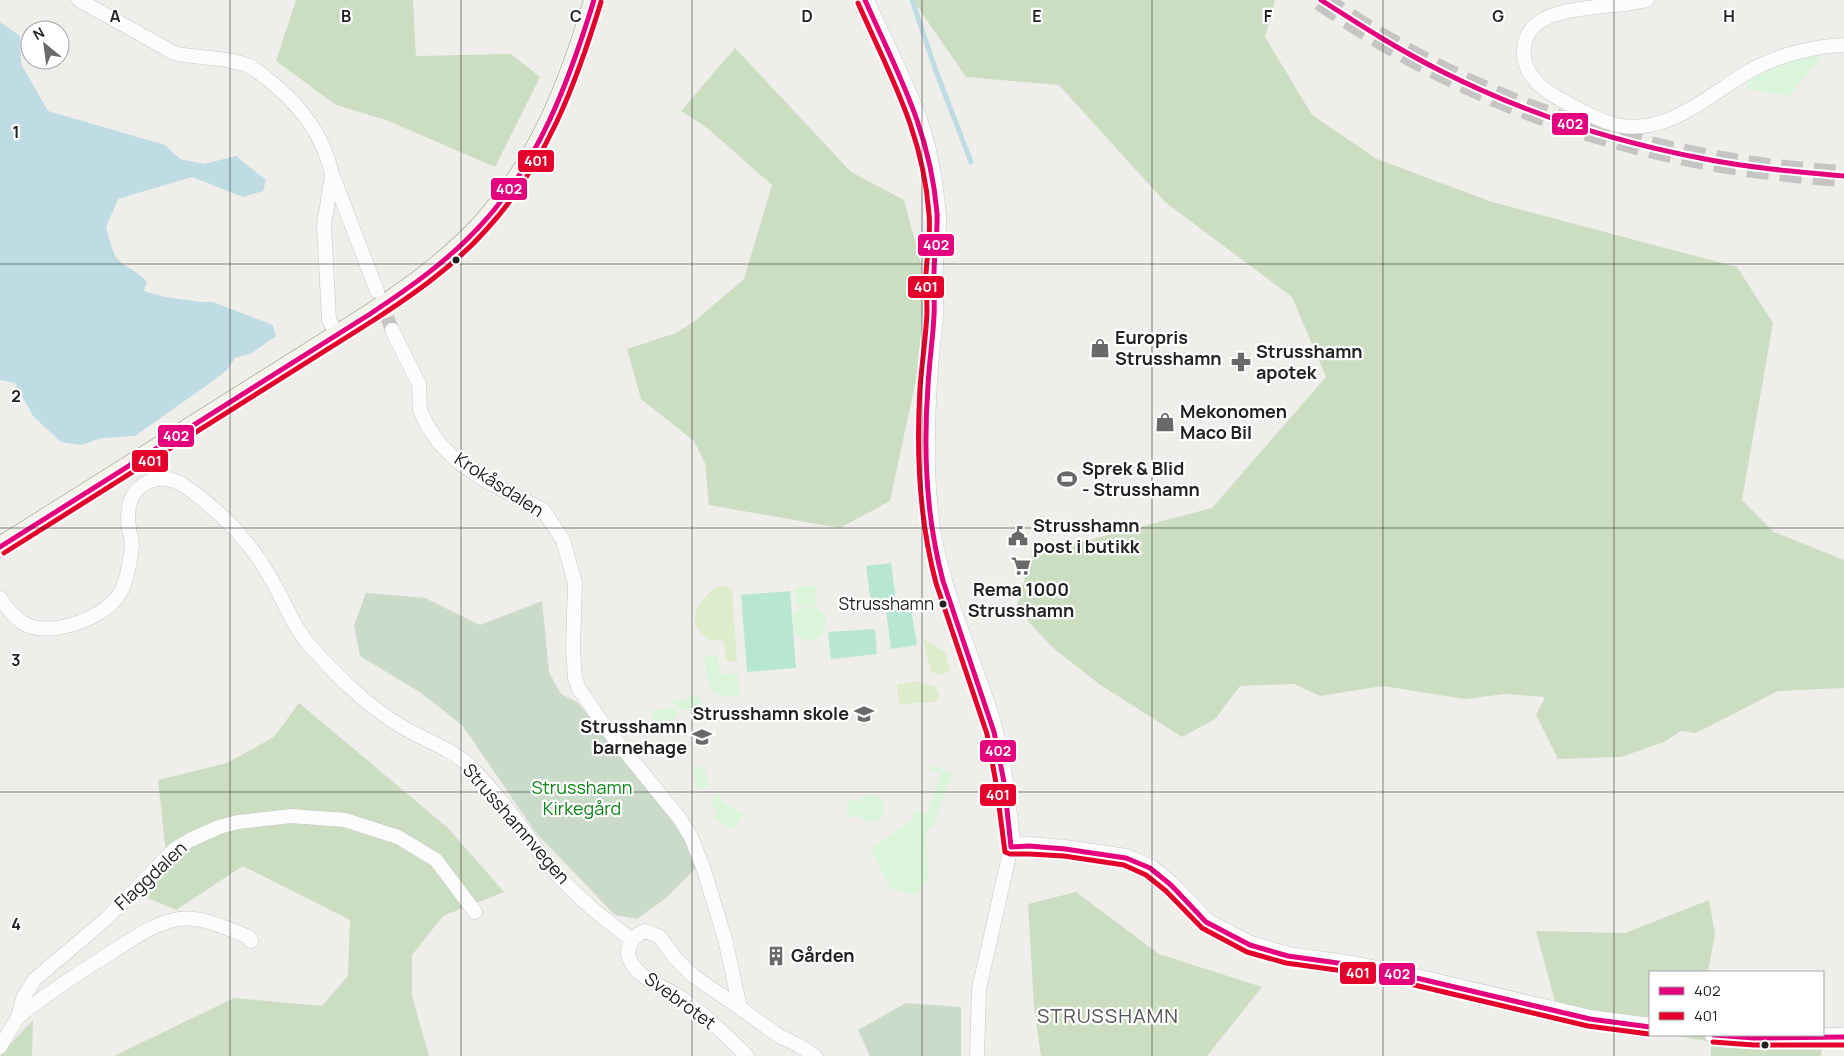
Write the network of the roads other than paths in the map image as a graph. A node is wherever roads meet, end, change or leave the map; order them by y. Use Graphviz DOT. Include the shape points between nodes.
graph roads {
  1 [pos="78,0"];
  2 [pos="594,0"];
  3 [pos="865,0"];
  4 [pos="1647,0"];
  5 [pos="1844,46"];
  6 [pos="332,174"];
  7 [pos="377,291"];
  8 [pos="392,330"];
  9 [pos="338,335"];
  10 [pos="0,547"];
  11 [pos="0,598"];
  12 [pos="1011,847"];
  13 [pos="475,912"];
  14 [pos="632,939"];
  15 [pos="251,940"];
  16 [pos="740,1008"];
  17 [pos="18,1018"];
  18 [pos="1649,1027"];
  19 [pos="1732,1036"];
  20 [pos="1844,1037"];
  21 [pos="0,1047"];
  22 [pos="747,1056"];
  23 [pos="815,1056"];
  24 [pos="977,1056"];
  1 -- 6 [label="street" via="174,53 219,57 248,65 288,96 308,120 328,155"];
  2 -- 9 [label="main road" via="569,79 549,124 501,201 480,226 438,265"];
  3 -- 12 [label="street" via="926,144 937,224 926,449 932,536 958,629 992,723"];
  4 -- 5 [label="street" via="1567,6 1541,15 1526,34 1524,45 1523,56 1532,77 1553,96 1598,119 1638,126 1680,115 1754,68 1777,59"];
  6 -- 7 [label="street"];
  6 -- 9 [label="street" via="324,225 328,320"];
  8 -- 16 [label="street, Krokåsdalen" via="419,384 420,410 440,444 458,462 486,481 538,506 563,540 575,583 573,649 579,689 628,758 643,772 691,837 707,878"];
  9 -- 10 [label="main road"];
  11 -- 14 [label="street, Strusshamnvegen" via="23,623 40,628 64,627 102,610 122,590 132,547 128,506 135,491 160,478 184,486 210,505 248,543 303,636 357,695 472,768 558,876 598,914"];
  12 -- 18 [label="street" via="1065,849 1126,858 1150,868 1206,922 1250,945 1270,951 1408,976 1590,1019"];
  12 -- 24 [label="street" via="979,989"];
  13 -- 17 [label="street, Flaggdalen" via="436,860 398,837 345,820 291,816 238,822 204,833 175,849 106,919 35,979 23,998"];
  14 -- 16 [label="street" via="645,931 659,936 692,975"];
  14 -- 22 [label="street, Svebrotet" via="628,955 637,971 684,1000"];
  15 -- 17 [label="street, Flaggdalen" via="250,936 199,919 180,918 161,923 92,964"];
  16 -- 23 [label="street" via="779,1036"];
  17 -- 21 [label="street, Flaggdalen"];
  19 -- 20 [label="street" via="1787,1039"];
}
